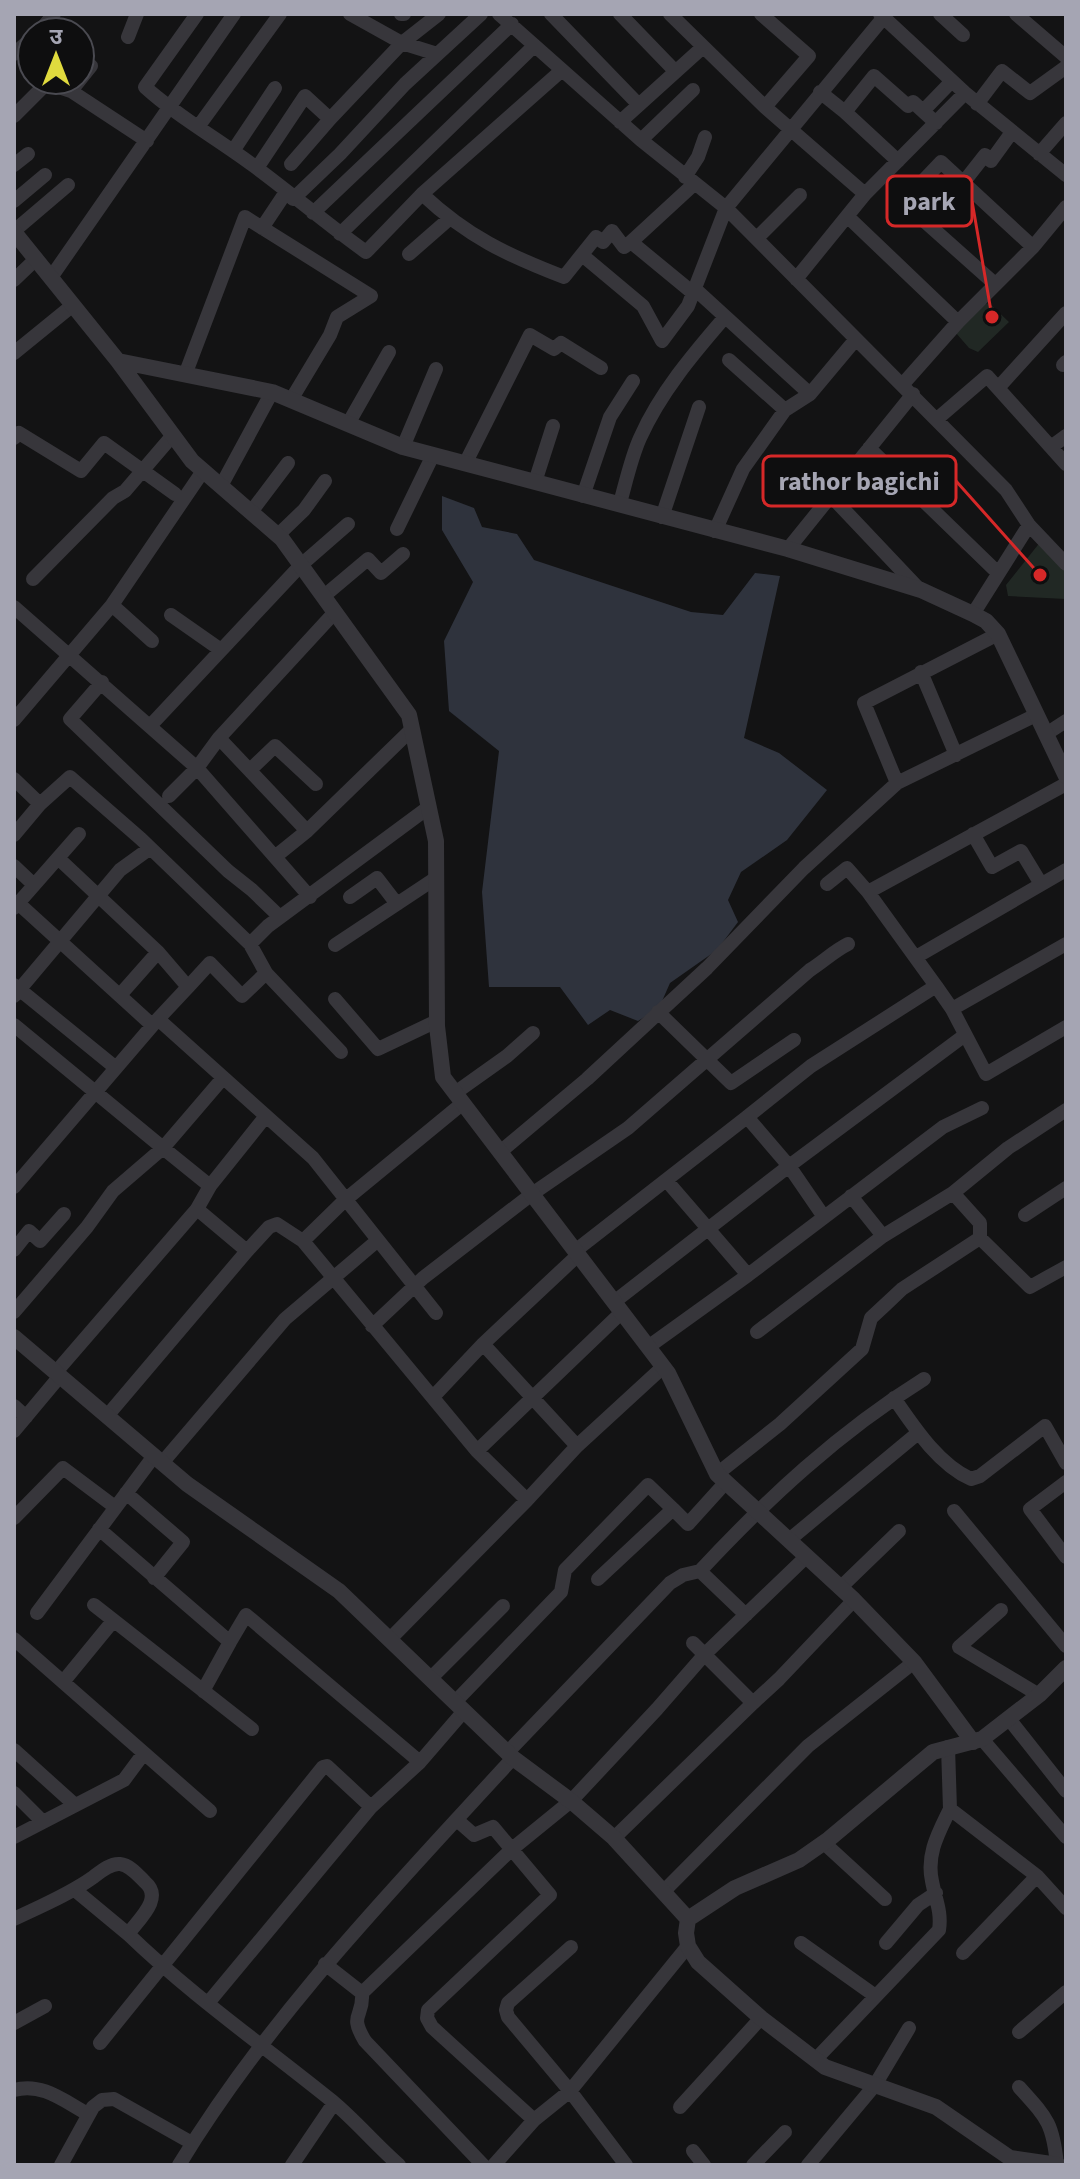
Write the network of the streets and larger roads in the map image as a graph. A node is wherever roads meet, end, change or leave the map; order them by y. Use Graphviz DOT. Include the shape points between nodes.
graph roads {
  1 [pos="137,14"];
  2 [pos="197,14"];
  3 [pos="234,14"];
  4 [pos="280,14"];
  5 [pos="350,14"];
  6 [pos="439,14"];
  7 [pos="481,14"];
  8 [pos="499,14"];
  9 [pos="551,14"];
  10 [pos="620,14"];
  11 [pos="670,14"];
  12 [pos="761,14"];
  13 [pos="940,14"];
  14 [pos="1016,14"];
  15 [pos="882,16"];
  16 [pos="512,24"];
  17 [pos="963,35"];
  18 [pos="128,37"];
  19 [pos="402,43"];
  20 [pos="534,46"];
  21 [pos="703,47"];
  22 [pos="437,54"];
  23 [pos="1066,57"];
  24 [pos="1066,67"];
  25 [pos="561,71"];
  26 [pos="675,71"];
  27 [pos="952,81"];
  28 [pos="275,88"];
  29 [pos="693,90"];
  30 [pos="820,92"];
  31 [pos="965,93"];
  32 [pos="34,96"];
  33 [pos="79,96"];
  34 [pos="977,104"];
  35 [pos="639,105"];
  36 [pos="765,107"];
  37 [pos="169,109"];
  38 [pos="923,111"];
  39 [pos="845,112"];
  40 [pos="14,116"];
  41 [pos="330,119"];
  42 [pos="620,122"];
  43 [pos="936,123"];
  44 [pos="1066,123"];
  45 [pos="198,127"];
  46 [pos="790,129"];
  47 [pos="1012,132"];
  48 [pos="705,137"];
  49 [pos="641,140"];
  50 [pos="147,141"];
  51 [pos="233,151"];
  52 [pos="28,154"];
  53 [pos="1039,154"];
  54 [pos="898,161"];
  55 [pos="291,164"];
  56 [pos="14,165"];
  57 [pos="257,168"];
  58 [pos="45,175"];
  59 [pos="1066,175"];
  60 [pos="689,180"];
  61 [pos="963,183"];
  62 [pos="68,185"];
  63 [pos="422,194"];
  64 [pos="865,194"];
  65 [pos="800,195"];
  66 [pos="290,196"];
  67 [pos="14,201"];
  68 [pos="1066,207"];
  69 [pos="726,208"];
  70 [pos="313,213"];
  71 [pos="847,216"];
  72 [pos="449,219"];
  73 [pos="262,228"];
  74 [pos="340,234"];
  75 [pos="15,235"];
  76 [pos="757,238"];
  77 [pos="631,242"];
  78 [pos="1033,247"];
  79 [pos="409,254"];
  80 [pos="582,255"];
  81 [pos="36,259"];
  82 [pos="52,276"];
  83 [pos="796,279"];
  84 [pos="14,280"];
  85 [pos="995,284"];
  86 [pos="694,291"];
  87 [pos="73,305"];
  88 [pos="1066,313"];
  89 [pos="725,317"];
  90 [pos="958,322"];
  91 [pos="856,339"];
  92 [pos="389,352"];
  93 [pos="14,353"];
  94 [pos="729,360"];
  95 [pos="118,361"];
  96 [pos="601,368"];
  97 [pos="436,369"];
  98 [pos="185,375"];
  99 [pos="633,381"];
  100 [pos="998,388"];
  101 [pos="908,389"];
  102 [pos="272,392"];
  103 [pos="810,394"];
  104 [pos="291,400"];
  105 [pos="699,407"];
  106 [pos="785,410"];
  107 [pos="937,419"];
  108 [pos="348,424"];
  109 [pos="553,426"];
  110 [pos="16,433"];
  111 [pos="173,435"];
  112 [pos="1066,436"];
  113 [pos="403,447"];
  114 [pos="1051,447"];
  115 [pos="869,448"];
  116 [pos="433,455"];
  117 [pos="288,463"];
  118 [pos="465,464"];
  119 [pos="1066,464"];
  120 [pos="143,471"];
  121 [pos="203,471"];
  122 [pos="325,481"];
  123 [pos="535,482"];
  124 [pos="221,486"];
  125 [pos="175,494"];
  126 [pos="583,496"];
  127 [pos="831,496"];
  128 [pos="620,503"];
  129 [pos="251,512"];
  130 [pos="662,517"];
  131 [pos="348,524"];
  132 [pos="1029,525"];
  133 [pos="397,529"];
  134 [pos="715,531"];
  135 [pos="278,535"];
  136 [pos="788,549"];
  137 [pos="403,554"];
  138 [pos="1066,564"];
  139 [pos="301,565"];
  140 [pos="997,572"];
  141 [pos="33,579"];
  142 [pos="921,590"];
  143 [pos="324,596"];
  144 [pos="112,605"];
  145 [pos="14,607"];
  146 [pos="335,612"];
  147 [pos="973,614"];
  148 [pos="171,615"];
  149 [pos="998,634"];
  150 [pos="152,641"];
  151 [pos="221,650"];
  152 [pos="70,655"];
  153 [pos="921,672"];
  154 [pos="102,682"];
  155 [pos="1036,715"];
  156 [pos="14,720"];
  157 [pos="1066,721"];
  158 [pos="150,726"];
  159 [pos="412,729"];
  160 [pos="1046,734"];
  161 [pos="219,738"];
  162 [pos="956,755"];
  163 [pos="197,768"];
  164 [pos="250,770"];
  165 [pos="1066,776"];
  166 [pos="14,779"];
  167 [pos="897,783"];
  168 [pos="316,784"];
  169 [pos="1066,784"];
  170 [pos="169,796"];
  171 [pos="40,804"];
  172 [pos="429,807"];
  173 [pos="307,831"];
  174 [pos="79,834"];
  175 [pos="973,834"];
  176 [pos="14,835"];
  177 [pos="149,849"];
  178 [pos="276,856"];
  179 [pos="58,858"];
  180 [pos="14,866"];
  181 [pos="1066,870"];
  182 [pos="436,878"];
  183 [pos="827,884"];
  184 [pos="1041,884"];
  185 [pos="34,885"];
  186 [pos="868,892"];
  187 [pos="98,897"];
  188 [pos="310,897"];
  189 [pos="350,897"];
  190 [pos="397,904"];
  191 [pos="16,906"];
  192 [pos="280,917"];
  193 [pos="62,942"];
  194 [pos="250,944"];
  195 [pos="848,944"];
  196 [pos="1066,944"];
  197 [pos="335,945"];
  198 [pos="158,952"];
  199 [pos="916,957"];
  200 [pos="266,973"];
  201 [pos="936,986"];
  202 [pos="188,987"];
  203 [pos="16,990"];
  204 [pos="120,995"];
  205 [pos="335,999"];
  206 [pos="952,1009"];
  207 [pos="658,1012"];
  208 [pos="437,1021"];
  209 [pos="155,1022"];
  210 [pos="14,1025"];
  211 [pos="1066,1027"];
  212 [pos="533,1033"];
  213 [pos="965,1035"];
  214 [pos="794,1040"];
  215 [pos="341,1052"];
  216 [pos="706,1060"];
  217 [pos="116,1068"];
  218 [pos="223,1078"];
  219 [pos="95,1092"];
  220 [pos="459,1098"];
  221 [pos="982,1108"];
  222 [pos="1066,1110"];
  223 [pos="266,1116"];
  224 [pos="747,1117"];
  225 [pos="163,1148"];
  226 [pos="500,1152"];
  227 [pos="789,1166"];
  228 [pos="666,1180"];
  229 [pos="210,1186"];
  230 [pos="14,1187"];
  231 [pos="1066,1188"];
  232 [pos="953,1193"];
  233 [pos="532,1194"];
  234 [pos="851,1196"];
  235 [pos="345,1200"];
  236 [pos="197,1209"];
  237 [pos="64,1214"];
  238 [pos="1025,1215"];
  239 [pos="824,1217"];
  240 [pos="707,1228"];
  241 [pos="883,1236"];
  242 [pos="980,1238"];
  243 [pos="378,1240"];
  244 [pos="303,1241"];
  245 [pos="14,1250"];
  246 [pos="247,1251"];
  247 [pos="577,1253"];
  248 [pos="1066,1267"];
  249 [pos="748,1275"];
  250 [pos="332,1279"];
  251 [pos="414,1285"];
  252 [pos="618,1307"];
  253 [pos="14,1312"];
  254 [pos="436,1313"];
  255 [pos="372,1326"];
  256 [pos="757,1332"];
  257 [pos="14,1337"];
  258 [pos="483,1344"];
  259 [pos="648,1347"];
  260 [pos="663,1367"];
  261 [pos="58,1374"];
  262 [pos="924,1379"];
  263 [pos="433,1397"];
  264 [pos="532,1397"];
  265 [pos="894,1398"];
  266 [pos="14,1406"];
  267 [pos="107,1416"];
  268 [pos="26,1417"];
  269 [pos="14,1431"];
  270 [pos="918,1433"];
  271 [pos="1061,1442"];
  272 [pos="577,1446"];
  273 [pos="477,1451"];
  274 [pos="158,1459"];
  275 [pos="1066,1463"];
  276 [pos="722,1478"];
  277 [pos="1066,1482"];
  278 [pos="126,1493"];
  279 [pos="527,1500"];
  280 [pos="115,1507"];
  281 [pos="673,1509"];
  282 [pos="757,1510"];
  283 [pos="954,1511"];
  284 [pos="14,1518"];
  285 [pos="99,1529"];
  286 [pos="899,1531"];
  287 [pos="789,1540"];
  288 [pos="807,1556"];
  289 [pos="1066,1557"];
  290 [pos="700,1571"];
  291 [pos="154,1578"];
  292 [pos="598,1579"];
  293 [pos="840,1588"];
  294 [pos="854,1600"];
  295 [pos="94,1605"];
  296 [pos="503,1606"];
  297 [pos="1001,1610"];
  298 [pos="37,1613"];
  299 [pos="746,1615"];
  300 [pos="113,1621"];
  301 [pos="14,1639"];
  302 [pos="390,1639"];
  303 [pos="230,1642"];
  304 [pos="693,1643"];
  305 [pos="1066,1646"];
  306 [pos="705,1654"];
  307 [pos="914,1662"];
  308 [pos="1064,1675"];
  309 [pos="430,1679"];
  310 [pos="63,1682"];
  311 [pos="203,1691"];
  312 [pos="1039,1695"];
  313 [pos="753,1703"];
  314 [pos="459,1706"];
  315 [pos="1009,1719"];
  316 [pos="252,1729"];
  317 [pos="977,1741"];
  318 [pos="948,1747"];
  319 [pos="14,1750"];
  320 [pos="144,1753"];
  321 [pos="510,1756"];
  322 [pos="420,1762"];
  323 [pos="1066,1791"];
  324 [pos="14,1793"];
  325 [pos="571,1801"];
  326 [pos="75,1805"];
  327 [pos="371,1807"];
  328 [pos="950,1809"];
  329 [pos="210,1811"];
  330 [pos="457,1820"];
  331 [pos="43,1822"];
  332 [pos="14,1837"];
  333 [pos="1066,1837"];
  334 [pos="614,1838"];
  335 [pos="824,1843"];
  336 [pos="512,1849"];
  337 [pos="1037,1876"];
  338 [pos="75,1890"];
  339 [pos="664,1891"];
  340 [pos="936,1893"];
  341 [pos="885,1899"];
  342 [pos="1066,1908"];
  343 [pos="14,1919"];
  344 [pos="688,1919"];
  345 [pos="128,1934"];
  346 [pos="801,1943"];
  347 [pos="886,1943"];
  348 [pos="688,1946"];
  349 [pos="571,1947"];
  350 [pos="963,1953"];
  351 [pos="325,1964"];
  352 [pos="161,1966"];
  353 [pos="1066,1992"];
  354 [pos="362,1993"];
  355 [pos="874,1995"];
  356 [pos="208,2003"];
  357 [pos="45,2006"];
  358 [pos="761,2018"];
  359 [pos="14,2023"];
  360 [pos="909,2028"];
  361 [pos="1019,2032"];
  362 [pos="100,2043"];
  363 [pos="259,2046"];
  364 [pos="815,2060"];
  365 [pos="875,2085"];
  366 [pos="1019,2087"];
  367 [pos="14,2090"];
  368 [pos="570,2091"];
  369 [pos="334,2103"];
  370 [pos="680,2107"];
  371 [pos="88,2114"];
  372 [pos="534,2120"];
  373 [pos="785,2132"];
  374 [pos="192,2143"];
  375 [pos="693,2151"];
  376 [pos="1066,2157"];
  377 [pos="390,2162"];
  378 [pos="1008,2162"];
  379 [pos="61,2165"];
  380 [pos="179,2165"];
  381 [pos="292,2165"];
  382 [pos="483,2165"];
  383 [pos="494,2165"];
  384 [pos="626,2165"];
  385 [pos="704,2165"];
  386 [pos="753,2165"];
  387 [pos="808,2165"];
  388 [pos="1058,2165"];
  1 -- 18 [label="street"];
  2 -- 37 [label="street" via="145,87"];
  3 -- 37 [label="street"];
  4 -- 45 [label="street"];
  5 -- 19 [label="street"];
  6 -- 19 [label="street"];
  7 -- 22 [label="street"];
  8 -- 16 [label="street"];
  9 -- 35 [label="street"];
  10 -- 26 [label="street"];
  11 -- 21 [label="street"];
  12 -- 36 [label="street" via="809,56"];
  13 -- 17 [label="street"];
  14 -- 23 [label="street"];
  15 -- 27 [label="street"];
  15 -- 30 [label="street"];
  16 -- 20 [label="street"];
  16 -- 70 [label="street"];
  19 -- 22 [label="street"];
  19 -- 41 [label="street"];
  20 -- 25 [label="street"];
  20 -- 74 [label="street"];
  21 -- 26 [label="street"];
  21 -- 36 [label="street"];
  22 -- 66 [label="street"];
  24 -- 34 [label="street" via="1030,93 1002,71"];
  25 -- 42 [label="street"];
  25 -- 63 [label="street"];
  26 -- 35 [label="street"];
  27 -- 31 [label="street"];
  27 -- 38 [label="street"];
  28 -- 51 [label="street"];
  29 -- 49 [label="street"];
  30 -- 39 [label="street"];
  30 -- 46 [label="street"];
  31 -- 34 [label="street"];
  31 -- 43 [label="street"];
  32 -- 40 [label="street"];
  33 -- 50 [label="street"];
  34 -- 47 [label="street"];
  35 -- 42 [label="street"];
  36 -- 46 [label="street"];
  37 -- 45 [label="street"];
  37 -- 50 [label="street"];
  38 -- 39 [label="street" via="913,102 908,106 874,76"];
  38 -- 43 [label="street"];
  39 -- 54 [label="street"];
  41 -- 55 [label="street"];
  41 -- 57 [label="street" via="305,96"];
  42 -- 49 [label="street"];
  43 -- 54 [label="street"];
  44 -- 53 [label="street"];
  45 -- 51 [label="street"];
  46 -- 64 [label="street"];
  46 -- 69 [label="street"];
  47 -- 53 [label="street"];
  47 -- 61 [label="street" via="991,161 985,155"];
  48 -- 60 [label="street"];
  49 -- 60 [label="street"];
  50 -- 82 [label="street"];
  51 -- 57 [label="street"];
  52 -- 56 [label="street"];
  53 -- 59 [label="street"];
  54 -- 64 [label="street"];
  57 -- 66 [label="street"];
  58 -- 67 [label="street"];
  60 -- 69 [label="street"];
  60 -- 77 [label="street"];
  61 -- 78 [label="street"];
  61 -- 85 [label="street" via="941,162 903,202"];
  62 -- 75 [label="street"];
  63 -- 72 [label="street"];
  63 -- 74 [label="street" via="366,252"];
  64 -- 71 [label="street"];
  65 -- 76 [label="street"];
  66 -- 70 [label="street"];
  66 -- 73 [label="street"];
  68 -- 78 [label="street"];
  69 -- 76 [label="street"];
  69 -- 86 [label="street"];
  70 -- 74 [label="street"];
  71 -- 83 [label="street"];
  71 -- 90 [label="street"];
  72 -- 79 [label="street"];
  72 -- 80 [label="street" via="489,246 564,277"];
  73 -- 98 [label="street" via="245,217"];
  73 -- 104 [label="street" via="371,296 337,317"];
  75 -- 81 [label="street"];
  76 -- 83 [label="street"];
  77 -- 80 [label="street" via="624,247 612,231 603,242 596,237"];
  77 -- 86 [label="street"];
  78 -- 85 [label="street"];
  80 -- 86 [label="street" via="643,306 662,341"];
  81 -- 82 [label="street"];
  81 -- 84 [label="street"];
  82 -- 87 [label="street"];
  83 -- 91 [label="street"];
  85 -- 90 [label="street"];
  86 -- 89 [label="street"];
  87 -- 93 [label="street"];
  87 -- 95 [label="street"];
  88 -- 100 [label="street"];
  89 -- 103 [label="street"];
  89 -- 128 [label="street" via="658,404 640,439"];
  90 -- 101 [label="street"];
  91 -- 101 [label="street"];
  91 -- 103 [label="street"];
  92 -- 108 [label="street"];
  94 -- 106 [label="street"];
  95 -- 98 [label="street"];
  95 -- 111 [label="street"];
  96 -- 118 [label="street" via="561,343 554,349 530,335"];
  97 -- 113 [label="street"];
  98 -- 102 [label="street"];
  99 -- 126 [label="street" via="610,417"];
  100 -- 107 [label="street" via="987,376"];
  100 -- 114 [label="street"];
  101 -- 107 [label="street"];
  101 -- 115 [label="street"];
  102 -- 104 [label="street"];
  102 -- 124 [label="street"];
  103 -- 106 [label="street"];
  104 -- 108 [label="street"];
  105 -- 130 [label="street"];
  106 -- 134 [label="street" via="743,469"];
  107 -- 132 [label="street" via="1006,490"];
  108 -- 113 [label="street"];
  109 -- 123 [label="street"];
  110 -- 120 [label="street" via="81,471 104,443"];
  111 -- 120 [label="street"];
  111 -- 121 [label="street"];
  112 -- 114 [label="street"];
  113 -- 116 [label="street"];
  114 -- 119 [label="street"];
  115 -- 127 [label="street"];
  115 -- 140 [label="street"];
  116 -- 118 [label="street"];
  116 -- 133 [label="street"];
  117 -- 129 [label="street"];
  118 -- 123 [label="street"];
  120 -- 125 [label="street"];
  120 -- 141 [label="street"];
  121 -- 124 [label="street"];
  121 -- 144 [label="street"];
  122 -- 135 [label="street"];
  123 -- 126 [label="street"];
  124 -- 129 [label="street"];
  126 -- 128 [label="street"];
  127 -- 136 [label="street"];
  127 -- 142 [label="street"];
  128 -- 130 [label="street"];
  129 -- 135 [label="street"];
  130 -- 134 [label="street"];
  131 -- 139 [label="street"];
  132 -- 138 [label="street"];
  132 -- 140 [label="street"];
  134 -- 136 [label="street"];
  135 -- 139 [label="street"];
  136 -- 142 [label="street"];
  137 -- 143 [label="street" via="381,573 368,559"];
  139 -- 143 [label="street"];
  139 -- 151 [label="street"];
  140 -- 147 [label="street"];
  142 -- 147 [label="street"];
  143 -- 146 [label="street"];
  144 -- 150 [label="street"];
  144 -- 152 [label="street"];
  145 -- 152 [label="street"];
  146 -- 159 [label="street" via="409,715"];
  146 -- 161 [label="street"];
  147 -- 149 [label="street"];
  148 -- 151 [label="street"];
  149 -- 153 [label="street"];
  149 -- 155 [label="street"];
  151 -- 158 [label="street"];
  152 -- 154 [label="street"];
  152 -- 156 [label="street"];
  153 -- 162 [label="street"];
  153 -- 167 [label="street" via="864,703"];
  154 -- 158 [label="street"];
  154 -- 192 [label="street" via="70,719"];
  155 -- 160 [label="street"];
  155 -- 162 [label="street"];
  157 -- 160 [label="street"];
  158 -- 163 [label="street"];
  159 -- 172 [label="street"];
  159 -- 173 [label="street"];
  160 -- 165 [label="street"];
  161 -- 163 [label="street"];
  161 -- 164 [label="street"];
  162 -- 167 [label="street"];
  163 -- 170 [label="street"];
  163 -- 178 [label="street"];
  164 -- 168 [label="street" via="275,746"];
  164 -- 173 [label="street"];
  166 -- 171 [label="street"];
  167 -- 207 [label="street"];
  169 -- 175 [label="street"];
  171 -- 176 [label="street"];
  171 -- 177 [label="street" via="70,777"];
  172 -- 182 [label="street"];
  172 -- 188 [label="street"];
  173 -- 178 [label="street"];
  174 -- 179 [label="street"];
  175 -- 184 [label="street" via="992,867 1021,851"];
  175 -- 186 [label="street"];
  177 -- 187 [label="street" via="120,870"];
  177 -- 194 [label="street"];
  178 -- 188 [label="street"];
  179 -- 185 [label="street"];
  179 -- 187 [label="street"];
  180 -- 185 [label="street"];
  181 -- 184 [label="street"];
  182 -- 190 [label="street"];
  182 -- 208 [label="street"];
  183 -- 186 [label="street" via="847,868"];
  184 -- 199 [label="street"];
  185 -- 191 [label="street"];
  186 -- 199 [label="street"];
  187 -- 193 [label="street"];
  187 -- 198 [label="street"];
  188 -- 192 [label="street"];
  189 -- 190 [label="street" via="377,878"];
  190 -- 197 [label="street"];
  191 -- 193 [label="street"];
  192 -- 194 [label="street"];
  193 -- 203 [label="street"];
  193 -- 204 [label="street"];
  194 -- 200 [label="street"];
  195 -- 216 [label="street" via="830,953"];
  196 -- 206 [label="street"];
  198 -- 202 [label="street"];
  198 -- 204 [label="street"];
  199 -- 201 [label="street"];
  200 -- 202 [label="street" via="242,996 210,963"];
  200 -- 215 [label="street"];
  201 -- 206 [label="street"];
  201 -- 224 [label="street" via="811,1066"];
  202 -- 209 [label="street"];
  203 -- 217 [label="street"];
  204 -- 209 [label="street"];
  205 -- 208 [label="street" via="378,1049"];
  206 -- 213 [label="street"];
  207 -- 216 [label="street"];
  207 -- 226 [label="street"];
  208 -- 220 [label="street" via="443,1077"];
  209 -- 217 [label="street"];
  209 -- 218 [label="street"];
  210 -- 219 [label="street"];
  211 -- 213 [label="street" via="986,1074"];
  212 -- 220 [label="street"];
  213 -- 227 [label="street"];
  214 -- 216 [label="street" via="731,1083"];
  216 -- 233 [label="street" via="628,1128"];
  217 -- 219 [label="street"];
  218 -- 223 [label="street"];
  218 -- 225 [label="street"];
  219 -- 225 [label="street"];
  219 -- 230 [label="street"];
  220 -- 226 [label="street"];
  220 -- 235 [label="street"];
  221 -- 234 [label="street" via="943,1127"];
  222 -- 232 [label="street"];
  223 -- 229 [label="street"];
  223 -- 235 [label="street" via="313,1158"];
  224 -- 227 [label="street"];
  224 -- 228 [label="street"];
  225 -- 229 [label="street"];
  225 -- 253 [label="street" via="113,1191"];
  226 -- 233 [label="street"];
  227 -- 239 [label="street"];
  227 -- 240 [label="street"];
  228 -- 240 [label="street"];
  228 -- 247 [label="street"];
  229 -- 236 [label="street"];
  231 -- 238 [label="street"];
  232 -- 241 [label="street"];
  232 -- 242 [label="street" via="980,1223"];
  233 -- 247 [label="street"];
  233 -- 251 [label="street"];
  234 -- 239 [label="street"];
  234 -- 241 [label="street"];
  235 -- 243 [label="street"];
  235 -- 244 [label="street"];
  236 -- 246 [label="street"];
  236 -- 261 [label="street"];
  237 -- 245 [label="street" via="40,1241 29,1231"];
  239 -- 249 [label="street"];
  240 -- 249 [label="street"];
  240 -- 252 [label="street"];
  241 -- 256 [label="street"];
  242 -- 248 [label="street" via="1030,1287"];
  242 -- 276 [label="street" via="902,1289 871,1318 862,1349"];
  243 -- 250 [label="street"];
  243 -- 251 [label="street"];
  244 -- 246 [label="street" via="277,1224"];
  244 -- 250 [label="street"];
  246 -- 267 [label="street"];
  247 -- 252 [label="street"];
  247 -- 258 [label="street"];
  249 -- 259 [label="street"];
  250 -- 255 [label="street"];
  250 -- 274 [label="street" via="285,1319"];
  251 -- 254 [label="street"];
  251 -- 255 [label="street"];
  252 -- 259 [label="street"];
  252 -- 264 [label="street"];
  255 -- 263 [label="street"];
  257 -- 261 [label="street"];
  258 -- 263 [label="street"];
  258 -- 264 [label="street"];
  259 -- 260 [label="street"];
  260 -- 272 [label="street"];
  260 -- 276 [label="street"];
  261 -- 267 [label="street"];
  261 -- 268 [label="street"];
  262 -- 265 [label="street"];
  263 -- 273 [label="street"];
  264 -- 272 [label="street"];
  264 -- 273 [label="street"];
  265 -- 270 [label="street"];
  265 -- 282 [label="street"];
  266 -- 268 [label="street"];
  267 -- 274 [label="street"];
  268 -- 269 [label="street"];
  270 -- 271 [label="street" via="971,1479 1045,1426"];
  270 -- 287 [label="street"];
  271 -- 275 [label="street"];
  272 -- 279 [label="street"];
  273 -- 279 [label="street"];
  274 -- 278 [label="street"];
  274 -- 302 [label="street" via="339,1591"];
  276 -- 281 [label="street" via="688,1524"];
  276 -- 282 [label="street"];
  277 -- 289 [label="street" via="1030,1509"];
  278 -- 280 [label="street"];
  278 -- 291 [label="street" via="183,1542"];
  279 -- 302 [label="street"];
  280 -- 284 [label="street" via="63,1468"];
  280 -- 285 [label="street"];
  281 -- 292 [label="street"];
  281 -- 314 [label="street" via="648,1485 565,1570 561,1592"];
  282 -- 287 [label="street"];
  282 -- 290 [label="street"];
  283 -- 305 [label="street"];
  285 -- 291 [label="street"];
  285 -- 298 [label="street"];
  286 -- 293 [label="street"];
  287 -- 288 [label="street"];
  288 -- 293 [label="street"];
  288 -- 299 [label="street"];
  290 -- 299 [label="street"];
  290 -- 321 [label="street" via="670,1583"];
  291 -- 303 [label="street"];
  293 -- 294 [label="street"];
  294 -- 307 [label="street"];
  294 -- 313 [label="street"];
  295 -- 300 [label="street"];
  296 -- 309 [label="street"];
  297 -- 312 [label="street" via="959,1647"];
  299 -- 306 [label="street"];
  300 -- 310 [label="street"];
  300 -- 311 [label="street"];
  301 -- 310 [label="street"];
  302 -- 309 [label="street"];
  303 -- 311 [label="street"];
  303 -- 322 [label="street" via="246,1615"];
  304 -- 306 [label="street"];
  306 -- 313 [label="street"];
  306 -- 325 [label="street"];
  307 -- 317 [label="street"];
  307 -- 339 [label="street" via="808,1746"];
  308 -- 312 [label="street"];
  309 -- 314 [label="street"];
  310 -- 320 [label="street"];
  311 -- 316 [label="street"];
  312 -- 315 [label="street"];
  313 -- 334 [label="street"];
  314 -- 321 [label="street"];
  314 -- 322 [label="street"];
  315 -- 317 [label="street"];
  315 -- 323 [label="street"];
  317 -- 318 [label="street"];
  317 -- 333 [label="street"];
  318 -- 328 [label="street"];
  318 -- 335 [label="street" via="933,1752"];
  319 -- 326 [label="street"];
  320 -- 326 [label="street" via="124,1780"];
  320 -- 329 [label="street"];
  321 -- 325 [label="street"];
  321 -- 330 [label="street"];
  322 -- 327 [label="street"];
  324 -- 331 [label="street"];
  325 -- 334 [label="street"];
  325 -- 336 [label="street"];
  326 -- 331 [label="street"];
  327 -- 352 [label="street" via="323,1767"];
  327 -- 356 [label="street"];
  328 -- 337 [label="street"];
  328 -- 340 [label="street" via="932,1846"];
  330 -- 336 [label="street" via="474,1835 493,1827"];
  330 -- 351 [label="street"];
  331 -- 332 [label="street"];
  334 -- 339 [label="street"];
  335 -- 341 [label="street"];
  335 -- 344 [label="street" via="735,1888"];
  336 -- 354 [label="street"];
  336 -- 372 [label="street" via="550,1895 428,2010 427,2018"];
  337 -- 342 [label="street"];
  337 -- 350 [label="street"];
  338 -- 343 [label="street"];
  338 -- 345 [label="street"];
  338 -- 345 [label="street" via="112,1864 131,1868 153,1896"];
  339 -- 344 [label="street"];
  340 -- 347 [label="street" via="918,1905"];
  340 -- 355 [label="street" via="939,1930"];
  344 -- 348 [label="street"];
  345 -- 352 [label="street"];
  346 -- 355 [label="street"];
  348 -- 358 [label="street" via="698,1962"];
  348 -- 368 [label="street"];
  349 -- 368 [label="street" via="506,2010"];
  351 -- 354 [label="street"];
  351 -- 363 [label="street"];
  352 -- 356 [label="street"];
  352 -- 362 [label="street"];
  353 -- 361 [label="street"];
  354 -- 382 [label="street" via="356,2019 365,2041"];
  355 -- 364 [label="street"];
  356 -- 363 [label="street"];
  357 -- 359 [label="street"];
  358 -- 364 [label="street"];
  358 -- 370 [label="street"];
  360 -- 365 [label="street"];
  363 -- 369 [label="street"];
  363 -- 374 [label="street"];
  364 -- 365 [label="street"];
  365 -- 378 [label="street" via="936,2107"];
  365 -- 387 [label="street"];
  366 -- 388 [label="street" via="1050,2122"];
  367 -- 371 [label="street" via="43,2089"];
  368 -- 372 [label="street"];
  368 -- 384 [label="street"];
  369 -- 377 [label="street"];
  369 -- 381 [label="street"];
  371 -- 374 [label="street" via="102,2100 114,2099"];
  371 -- 379 [label="street"];
  372 -- 383 [label="street"];
  373 -- 386 [label="street"];
  374 -- 380 [label="street"];
  375 -- 385 [label="street"];
  376 -- 388 [label="street"];
  378 -- 388 [label="street"];
}
